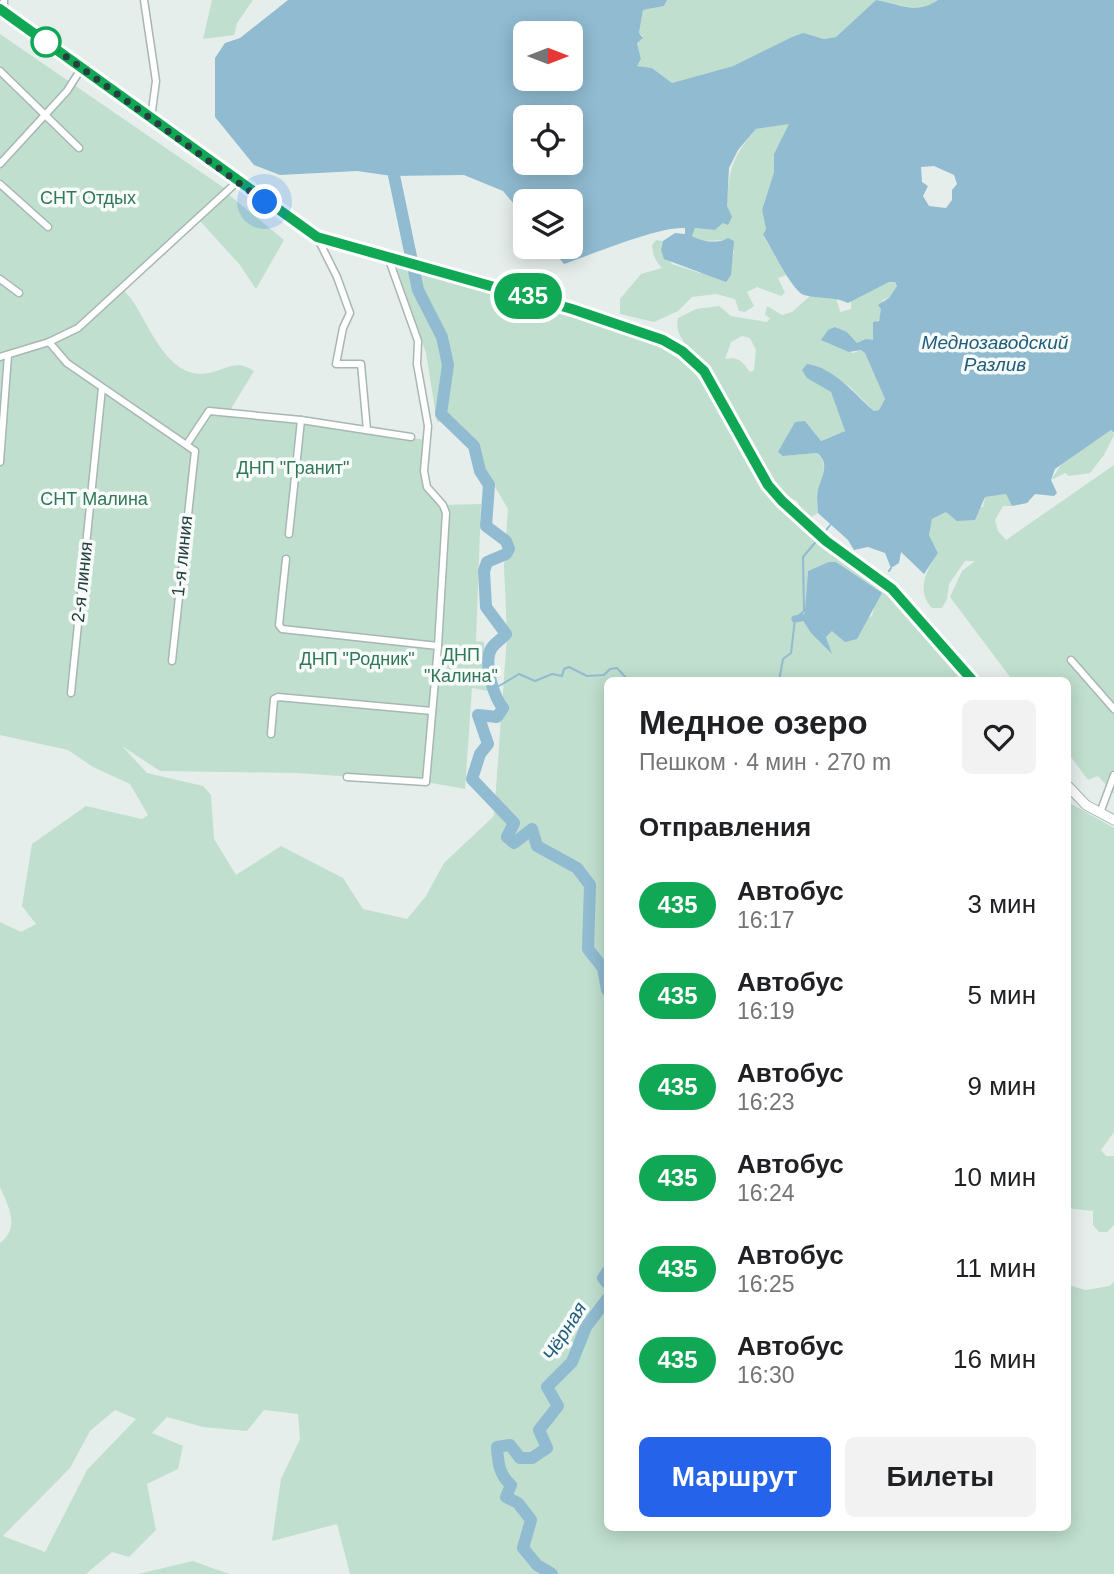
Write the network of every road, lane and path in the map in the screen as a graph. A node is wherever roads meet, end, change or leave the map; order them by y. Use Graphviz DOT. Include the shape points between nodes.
graph roads {
  1 [pos="4,0"];
  2 [pos="145,0"];
  3 [pos="2,10"];
  4 [pos="81,69"];
  5 [pos="0,71"];
  6 [pos="46,115"];
  7 [pos="150,120"];
  8 [pos="79,148"];
  9 [pos="0,164"];
  10 [pos="237,182"];
  11 [pos="0,184"];
  12 [pos="48,227"];
  13 [pos="317,237"];
  14 [pos="388,258"];
  15 [pos="0,279"];
  16 [pos="19,293"];
  17 [pos="49,342"];
  18 [pos="8,355"];
  19 [pos="0,357"];
  20 [pos="102,388"];
  21 [pos="301,420"];
  22 [pos="366,430"];
  23 [pos="426,440"];
  24 [pos="187,444"];
  25 [pos="0,462"];
  26 [pos="289,534"];
  27 [pos="286,559"];
  28 [pos="438,646"];
  29 [pos="1071,660"];
  30 [pos="172,661"];
  31 [pos="969,677"];
  32 [pos="71,693"];
  33 [pos="1114,709"];
  34 [pos="432,711"];
  35 [pos="271,734"];
  36 [pos="1114,775"];
  37 [pos="347,777"];
  38 [pos="1071,789"];
  39 [pos="1100,813"];
  40 [pos="1114,820"];
  1 -- 3 [label="street"];
  2 -- 7 [label="street" via="156,81"];
  3 -- 4 [label="main road"];
  4 -- 6 [label="street"];
  4 -- 7 [label="main road"];
  5 -- 6 [label="street"];
  6 -- 8 [label="street"];
  6 -- 9 [label="street"];
  7 -- 10 [label="main road"];
  10 -- 13 [label="main road"];
  10 -- 17 [label="street" via="78,328"];
  11 -- 12 [label="street"];
  13 -- 14 [label="main road"];
  13 -- 22 [label="street" via="350,313 336,365 362,364"];
  14 -- 23 [label="street" via="418,341"];
  14 -- 31 [label="main road" via="572,309 682,351 704,371 768,485 826,541 892,589"];
  15 -- 16 [label="street"];
  17 -- 18 [label="street"];
  17 -- 20 [label="street" via="67,363"];
  18 -- 19 [label="street"];
  18 -- 25 [label="street"];
  20 -- 24 [label="street"];
  20 -- 32 [label="street, 2-я линия"];
  21 -- 22 [label="street"];
  21 -- 24 [label="street" via="209,411"];
  21 -- 26 [label="street"];
  22 -- 23 [label="street"];
  23 -- 28 [label="street" via="427,487 446,513"];
  24 -- 30 [label="street, 1-я линия" via="195,451"];
  27 -- 28 [label="street" via="282,629"];
  28 -- 34 [label="street"];
  29 -- 33 [label="street"];
  34 -- 35 [label="street" via="278,697 274,699"];
  34 -- 37 [label="street" via="426,782"];
  36 -- 39 [label="street"];
  38 -- 39 [label="main road"];
  39 -- 40 [label="main road"];
}
